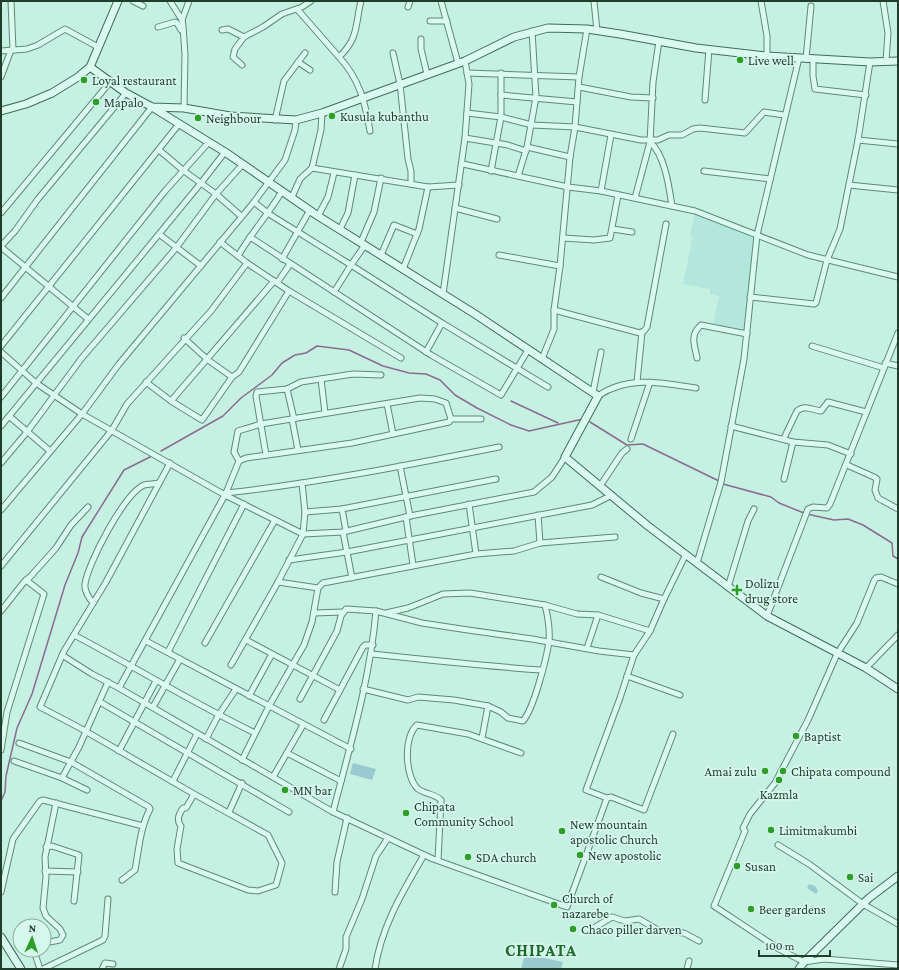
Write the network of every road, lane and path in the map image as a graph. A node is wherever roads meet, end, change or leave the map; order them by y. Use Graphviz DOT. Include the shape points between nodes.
graph roads {
  1 [pos="11,1"];
  2 [pos="118,1"];
  3 [pos="133,1"];
  4 [pos="170,1"];
  5 [pos="189,1"];
  6 [pos="311,1"];
  7 [pos="361,1"];
  8 [pos="410,1"];
  9 [pos="442,1"];
  10 [pos="594,1"];
  11 [pos="761,1"];
  12 [pos="883,1"];
  13 [pos="143,6"];
  14 [pos="811,6"];
  15 [pos="408,7"];
  16 [pos="297,9"];
  17 [pos="182,20"];
  18 [pos="430,21"];
  19 [pos="447,21"];
  20 [pos="158,27"];
  21 [pos="587,29"];
  22 [pos="222,30"];
  23 [pos="182,31"];
  24 [pos="532,31"];
  25 [pos="597,31"];
  26 [pos="244,36"];
  27 [pos="421,38"];
  28 [pos="659,41"];
  29 [pos="98,47"];
  30 [pos="709,49"];
  31 [pos="12,50"];
  32 [pos="1,51"];
  33 [pos="305,53"];
  34 [pos="393,53"];
  35 [pos="767,56"];
  36 [pos="340,57"];
  37 [pos="806,58"];
  38 [pos="886,61"];
  39 [pos="898,61"];
  40 [pos="298,62"];
  41 [pos="461,62"];
  42 [pos="870,62"];
  43 [pos="242,65"];
  44 [pos="90,67"];
  45 [pos="310,70"];
  46 [pos="467,72"];
  47 [pos="501,73"];
  48 [pos="427,74"];
  49 [pos="536,75"];
  50 [pos="1,77"];
  51 [pos="579,77"];
  52 [pos="111,81"];
  53 [pos="400,84"];
  54 [pos="579,87"];
  55 [pos="126,93"];
  56 [pos="501,95"];
  57 [pos="866,95"];
  58 [pos="536,97"];
  59 [pos="364,98"];
  60 [pos="653,98"];
  61 [pos="705,100"];
  62 [pos="577,102"];
  63 [pos="152,107"];
  64 [pos="184,108"];
  65 [pos="1,111"];
  66 [pos="322,113"];
  67 [pos="467,113"];
  68 [pos="784,115"];
  69 [pos="500,117"];
  70 [pos="275,120"];
  71 [pos="296,120"];
  72 [pos="179,124"];
  73 [pos="532,125"];
  74 [pos="575,127"];
  75 [pos="370,131"];
  76 [pos="611,135"];
  77 [pos="465,138"];
  78 [pos="858,140"];
  79 [pos="649,141"];
  80 [pos="208,142"];
  81 [pos="496,142"];
  82 [pos="898,144"];
  83 [pos="527,149"];
  84 [pos="158,150"];
  85 [pos="225,152"];
  86 [pos="570,157"];
  87 [pos="463,164"];
  88 [pos="242,165"];
  89 [pos="312,168"];
  90 [pos="184,171"];
  91 [pos="491,171"];
  92 [pos="704,171"];
  93 [pos="334,173"];
  94 [pos="355,175"];
  95 [pos="518,176"];
  96 [pos="381,178"];
  97 [pos="770,179"];
  98 [pos="269,182"];
  99 [pos="201,183"];
  100 [pos="411,184"];
  101 [pos="459,185"];
  102 [pos="849,185"];
  103 [pos="428,187"];
  104 [pos="568,188"];
  105 [pos="898,190"];
  106 [pos="282,191"];
  107 [pos="601,191"];
  108 [pos="216,194"];
  109 [pos="618,195"];
  110 [pos="292,197"];
  111 [pos="635,198"];
  112 [pos="254,202"];
  113 [pos="672,206"];
  114 [pos="456,208"];
  115 [pos="310,210"];
  116 [pos="1,213"];
  117 [pos="269,214"];
  118 [pos="242,216"];
  119 [pos="318,216"];
  120 [pos="497,219"];
  121 [pos="666,224"];
  122 [pos="340,229"];
  123 [pos="613,229"];
  124 [pos="298,232"];
  125 [pos="632,232"];
  126 [pos="159,234"];
  127 [pos="417,234"];
  128 [pos="757,235"];
  129 [pos="250,237"];
  130 [pos="563,238"];
  131 [pos="220,242"];
  132 [pos="363,244"];
  133 [pos="1,247"];
  134 [pos="176,248"];
  135 [pos="381,255"];
  136 [pos="499,255"];
  137 [pos="238,256"];
  138 [pos="282,259"];
  139 [pos="828,260"];
  140 [pos="246,263"];
  141 [pos="290,264"];
  142 [pos="351,265"];
  143 [pos="201,266"];
  144 [pos="560,266"];
  145 [pos="24,268"];
  146 [pos="403,269"];
  147 [pos="898,277"];
  148 [pos="276,282"];
  149 [pos="50,286"];
  150 [pos="289,291"];
  151 [pos="334,292"];
  152 [pos="443,294"];
  153 [pos="750,297"];
  154 [pos="1,298"];
  155 [pos="74,308"];
  156 [pos="554,310"];
  157 [pos="88,319"];
  158 [pos="442,323"];
  159 [pos="642,332"];
  160 [pos="898,333"];
  161 [pos="746,334"];
  162 [pos="184,338"];
  163 [pos="1,346"];
  164 [pos="812,346"];
  165 [pos="528,350"];
  166 [pos="1,352"];
  167 [pos="426,352"];
  168 [pos="601,352"];
  169 [pos="401,358"];
  170 [pos="697,358"];
  171 [pos="542,359"];
  172 [pos="208,360"];
  173 [pos="885,366"];
  174 [pos="898,366"];
  175 [pos="516,369"];
  176 [pos="23,372"];
  177 [pos="381,375"];
  178 [pos="232,377"];
  179 [pos="321,379"];
  180 [pos="36,382"];
  181 [pos="146,382"];
  182 [pos="637,382"];
  183 [pos="650,382"];
  184 [pos="548,387"];
  185 [pos="696,388"];
  186 [pos="287,389"];
  187 [pos="596,394"];
  188 [pos="54,395"];
  189 [pos="1,397"];
  190 [pos="171,402"];
  191 [pos="387,404"];
  192 [pos="866,412"];
  193 [pos="325,413"];
  194 [pos="82,414"];
  195 [pos="9,416"];
  196 [pos="293,419"];
  197 [pos="451,419"];
  198 [pos="481,419"];
  199 [pos="261,424"];
  200 [pos="1,426"];
  201 [pos="731,426"];
  202 [pos="112,430"];
  203 [pos="27,432"];
  204 [pos="393,434"];
  205 [pos="784,438"];
  206 [pos="631,439"];
  207 [pos="793,442"];
  208 [pos="499,447"];
  209 [pos="627,449"];
  210 [pos="298,450"];
  211 [pos="50,451"];
  212 [pos="851,454"];
  213 [pos="266,455"];
  214 [pos="565,457"];
  215 [pos="239,461"];
  216 [pos="1,462"];
  217 [pos="170,463"];
  218 [pos="847,465"];
  219 [pos="400,466"];
  220 [pos="496,479"];
  221 [pos="784,479"];
  222 [pos="159,483"];
  223 [pos="302,483"];
  224 [pos="600,486"];
  225 [pos="226,494"];
  226 [pos="406,495"];
  227 [pos="612,496"];
  228 [pos="244,504"];
  229 [pos="469,504"];
  230 [pos="88,507"];
  231 [pos="342,509"];
  232 [pos="754,509"];
  233 [pos="898,509"];
  234 [pos="1,510"];
  235 [pos="305,512"];
  236 [pos="538,515"];
  237 [pos="408,516"];
  238 [pos="275,520"];
  239 [pos="473,527"];
  240 [pos="345,532"];
  241 [pos="303,534"];
  242 [pos="615,537"];
  243 [pos="409,540"];
  244 [pos="540,543"];
  245 [pos="347,552"];
  246 [pos="476,554"];
  247 [pos="686,554"];
  248 [pos="289,560"];
  249 [pos="697,563"];
  250 [pos="413,565"];
  251 [pos="1,566"];
  252 [pos="601,577"];
  253 [pos="352,578"];
  254 [pos="26,580"];
  255 [pos="278,582"];
  256 [pos="898,584"];
  257 [pos="728,587"];
  258 [pos="318,588"];
  259 [pos="664,599"];
  260 [pos="93,603"];
  261 [pos="545,605"];
  262 [pos="1,611"];
  263 [pos="376,611"];
  264 [pos="343,612"];
  265 [pos="314,613"];
  266 [pos="385,613"];
  267 [pos="598,615"];
  268 [pos="767,616"];
  269 [pos="650,631"];
  270 [pos="74,635"];
  271 [pos="898,635"];
  272 [pos="246,640"];
  273 [pos="146,641"];
  274 [pos="549,642"];
  275 [pos="206,643"];
  276 [pos="373,645"];
  277 [pos="587,648"];
  278 [pos="168,652"];
  279 [pos="272,654"];
  280 [pos="372,654"];
  281 [pos="837,654"];
  282 [pos="62,655"];
  283 [pos="634,655"];
  284 [pos="180,659"];
  285 [pos="132,665"];
  286 [pos="231,665"];
  287 [pos="292,665"];
  288 [pos="866,668"];
  289 [pos="541,670"];
  290 [pos="312,675"];
  291 [pos="627,676"];
  292 [pos="156,681"];
  293 [pos="108,682"];
  294 [pos="165,686"];
  295 [pos="119,688"];
  296 [pos="236,689"];
  297 [pos="363,689"];
  298 [pos="898,689"];
  299 [pos="340,690"];
  300 [pos="680,695"];
  301 [pos="250,696"];
  302 [pos="300,699"];
  303 [pos="100,702"];
  304 [pos="145,703"];
  305 [pos="269,706"];
  306 [pos="488,706"];
  307 [pos="152,707"];
  308 [pos="218,716"];
  309 [pos="324,720"];
  310 [pos="135,723"];
  311 [pos="303,725"];
  312 [pos="86,731"];
  313 [pos="197,734"];
  314 [pos="255,734"];
  315 [pos="673,734"];
  316 [pos="482,738"];
  317 [pos="206,739"];
  318 [pos="19,743"];
  319 [pos="351,749"];
  320 [pos="1,750"];
  321 [pos="119,751"];
  322 [pos="188,753"];
  323 [pos="287,753"];
  324 [pos="521,753"];
  325 [pos="242,760"];
  326 [pos="14,761"];
  327 [pos="71,762"];
  328 [pos="272,777"];
  329 [pos="62,778"];
  330 [pos="172,781"];
  331 [pos="341,781"];
  332 [pos="242,784"];
  333 [pos="87,790"];
  334 [pos="194,794"];
  335 [pos="607,798"];
  336 [pos="56,803"];
  337 [pos="228,812"];
  338 [pos="289,812"];
  339 [pos="333,812"];
  340 [pos="347,818"];
  341 [pos="143,826"];
  342 [pos="388,838"];
  343 [pos="778,845"];
  344 [pos="46,847"];
  345 [pos="424,855"];
  346 [pos="438,860"];
  347 [pos="45,871"];
  348 [pos="78,872"];
  349 [pos="898,876"];
  350 [pos="122,880"];
  351 [pos="1,892"];
  352 [pos="335,892"];
  353 [pos="108,899"];
  354 [pos="74,901"];
  355 [pos="863,904"];
  356 [pos="48,918"];
  357 [pos="52,922"];
  358 [pos="898,924"];
  359 [pos="592,929"];
  360 [pos="1,937"];
  361 [pos="699,941"];
  362 [pos="52,942"];
  363 [pos="37,958"];
  364 [pos="689,961"];
  365 [pos="804,962"];
  366 [pos="113,964"];
  367 [pos="898,965"];
  368 [pos="21,969"];
  369 [pos="42,969"];
  370 [pos="102,969"];
  371 [pos="339,969"];
  372 [pos="374,969"];
  373 [pos="687,969"];
  374 [pos="799,969"];
  1 -- 31 [label="street"];
  2 -- 29 [label="street"];
  3 -- 13 [label="street"];
  4 -- 17 [label="street"];
  5 -- 17 [label="street"];
  6 -- 16 [label="street"];
  7 -- 36 [label="street" via="350,47"];
  8 -- 15 [label="street"];
  9 -- 19 [label="street"];
  10 -- 25 [label="street"];
  11 -- 35 [label="street" via="767,36"];
  12 -- 38 [label="street" via="888,33"];
  14 -- 37 [label="street"];
  16 -- 26 [label="street" via="282,14"];
  16 -- 36 [label="street"];
  17 -- 23 [label="street"];
  18 -- 19 [label="street"];
  19 -- 41 [label="street"];
  20 -- 23 [label="street" via="175,22"];
  21 -- 24 [label="street" via="561,27"];
  21 -- 25 [label="street"];
  21 -- 51 [label="street"];
  22 -- 26 [label="street" via="228,29"];
  23 -- 64 [label="street" via="185,55"];
  24 -- 41 [label="street"];
  24 -- 49 [label="street"];
  25 -- 28 [label="street"];
  26 -- 43 [label="street" via="233,54"];
  27 -- 48 [label="street"];
  28 -- 30 [label="street"];
  28 -- 60 [label="street"];
  29 -- 31 [label="street" via="64,30 38,45"];
  29 -- 44 [label="street"];
  30 -- 35 [label="street"];
  30 -- 61 [label="street"];
  31 -- 32 [label="street"];
  31 -- 50 [label="street"];
  33 -- 40 [label="street"];
  34 -- 53 [label="street"];
  35 -- 37 [label="street"];
  36 -- 59 [label="street"];
  37 -- 42 [label="street"];
  37 -- 57 [label="street" via="815,89"];
  37 -- 68 [label="street"];
  38 -- 39 [label="street"];
  38 -- 42 [label="street"];
  40 -- 45 [label="street"];
  40 -- 70 [label="street" via="284,81"];
  41 -- 46 [label="street"];
  41 -- 48 [label="street"];
  42 -- 57 [label="street"];
  44 -- 52 [label="street"];
  44 -- 65 [label="street" via="52,93"];
  46 -- 47 [label="street"];
  46 -- 67 [label="street"];
  47 -- 49 [label="street"];
  47 -- 56 [label="street"];
  48 -- 53 [label="street"];
  49 -- 51 [label="street"];
  49 -- 58 [label="street"];
  51 -- 54 [label="street"];
  52 -- 55 [label="street"];
  52 -- 116 [label="street"];
  53 -- 59 [label="street"];
  53 -- 100 [label="street"];
  54 -- 60 [label="street" via="631,97"];
  54 -- 62 [label="street"];
  55 -- 63 [label="street"];
  55 -- 133 [label="street"];
  56 -- 58 [label="street"];
  56 -- 69 [label="street"];
  57 -- 78 [label="street"];
  58 -- 62 [label="street"];
  58 -- 73 [label="street"];
  59 -- 66 [label="street"];
  59 -- 75 [label="street"];
  60 -- 79 [label="street"];
  62 -- 74 [label="street"];
  63 -- 64 [label="street"];
  63 -- 72 [label="street"];
  63 -- 145 [label="street"];
  64 -- 70 [label="street"];
  66 -- 71 [label="street"];
  66 -- 89 [label="street" via="321,130"];
  67 -- 69 [label="street"];
  67 -- 77 [label="street"];
  68 -- 79 [label="street" via="764,112 745,133 700,128"];
  68 -- 97 [label="street"];
  69 -- 73 [label="street"];
  69 -- 81 [label="street"];
  70 -- 71 [label="street"];
  71 -- 98 [label="street" via="285,160"];
  72 -- 80 [label="street"];
  72 -- 84 [label="street"];
  73 -- 74 [label="street"];
  73 -- 83 [label="street"];
  74 -- 76 [label="street"];
  74 -- 86 [label="street"];
  76 -- 79 [label="street"];
  76 -- 107 [label="street"];
  77 -- 81 [label="street"];
  77 -- 87 [label="street"];
  78 -- 82 [label="street"];
  78 -- 102 [label="street"];
  79 -- 111 [label="street"];
  79 -- 113 [label="street" via="666,173"];
  80 -- 85 [label="street"];
  80 -- 90 [label="street"];
  81 -- 83 [label="street"];
  81 -- 91 [label="street"];
  83 -- 86 [label="street"];
  83 -- 95 [label="street"];
  84 -- 90 [label="street"];
  84 -- 149 [label="street"];
  85 -- 88 [label="street"];
  85 -- 99 [label="street"];
  86 -- 104 [label="street"];
  87 -- 91 [label="street"];
  87 -- 101 [label="street"];
  88 -- 98 [label="street"];
  88 -- 108 [label="street"];
  89 -- 93 [label="street"];
  89 -- 110 [label="street" via="300,179"];
  90 -- 99 [label="street"];
  90 -- 155 [label="street" via="165,191"];
  91 -- 95 [label="street"];
  92 -- 97 [label="street"];
  93 -- 94 [label="street"];
  93 -- 119 [label="street" via="328,197"];
  94 -- 96 [label="street"];
  94 -- 122 [label="street" via="348,213"];
  95 -- 104 [label="street"];
  96 -- 100 [label="street"];
  96 -- 132 [label="street" via="374,212"];
  97 -- 128 [label="street"];
  98 -- 106 [label="street"];
  98 -- 112 [label="street"];
  99 -- 108 [label="street"];
  99 -- 126 [label="street"];
  100 -- 103 [label="street"];
  101 -- 103 [label="street"];
  101 -- 114 [label="street"];
  102 -- 105 [label="street"];
  102 -- 139 [label="street" via="840,229"];
  103 -- 127 [label="street"];
  104 -- 107 [label="street"];
  104 -- 130 [label="street"];
  106 -- 110 [label="street"];
  106 -- 117 [label="street"];
  107 -- 109 [label="street"];
  108 -- 118 [label="street"];
  108 -- 134 [label="street"];
  109 -- 111 [label="street"];
  109 -- 123 [label="street"];
  110 -- 115 [label="street"];
  111 -- 113 [label="street"];
  112 -- 117 [label="street"];
  112 -- 118 [label="street"];
  113 -- 128 [label="street" via="710,216"];
  114 -- 120 [label="street"];
  114 -- 152 [label="street"];
  115 -- 119 [label="street"];
  115 -- 124 [label="street"];
  117 -- 124 [label="street"];
  117 -- 129 [label="street"];
  118 -- 131 [label="street"];
  119 -- 122 [label="street"];
  121 -- 159 [label="street" via="647,327"];
  122 -- 132 [label="street"];
  123 -- 125 [label="street"];
  123 -- 130 [label="street" via="609,238"];
  124 -- 138 [label="street"];
  124 -- 142 [label="street"];
  126 -- 134 [label="street"];
  126 -- 157 [label="street"];
  127 -- 135 [label="street" via="394,226"];
  127 -- 146 [label="street"];
  128 -- 139 [label="street" via="787,248"];
  128 -- 153 [label="street"];
  129 -- 137 [label="street"];
  129 -- 138 [label="street"];
  130 -- 144 [label="street"];
  131 -- 137 [label="street"];
  131 -- 143 [label="street"];
  132 -- 135 [label="street"];
  132 -- 142 [label="street"];
  133 -- 145 [label="street"];
  134 -- 143 [label="street"];
  134 -- 188 [label="street" via="81,359"];
  135 -- 146 [label="street"];
  136 -- 144 [label="street"];
  137 -- 140 [label="street"];
  138 -- 141 [label="street"];
  139 -- 147 [label="street"];
  139 -- 153 [label="street" via="815,304"];
  140 -- 148 [label="street"];
  140 -- 162 [label="street" via="211,311"];
  141 -- 148 [label="street"];
  141 -- 151 [label="street"];
  142 -- 151 [label="street"];
  142 -- 158 [label="street"];
  143 -- 194 [label="street" via="119,364"];
  144 -- 156 [label="street"];
  145 -- 149 [label="street"];
  145 -- 154 [label="street"];
  146 -- 152 [label="street"];
  148 -- 150 [label="street"];
  148 -- 172 [label="street"];
  149 -- 155 [label="street"];
  149 -- 163 [label="street"];
  150 -- 169 [label="street"];
  150 -- 178 [label="street" via="255,348 239,372"];
  151 -- 167 [label="street"];
  152 -- 165 [label="street"];
  153 -- 161 [label="street"];
  155 -- 157 [label="street"];
  155 -- 176 [label="street" via="35,353"];
  156 -- 159 [label="street"];
  156 -- 171 [label="street" via="554,329"];
  157 -- 180 [label="street"];
  158 -- 167 [label="street"];
  158 -- 175 [label="street"];
  159 -- 182 [label="street"];
  160 -- 173 [label="street"];
  161 -- 170 [label="street" via="701,325 694,333 693,342"];
  161 -- 201 [label="street" via="744,359"];
  162 -- 172 [label="street"];
  162 -- 181 [label="street"];
  164 -- 173 [label="street"];
  165 -- 171 [label="street"];
  165 -- 175 [label="street"];
  166 -- 176 [label="street"];
  167 -- 175 [label="street" via="501,395"];
  168 -- 187 [label="street"];
  171 -- 187 [label="street"];
  172 -- 178 [label="street"];
  172 -- 190 [label="street"];
  173 -- 174 [label="street"];
  173 -- 192 [label="street"];
  175 -- 184 [label="street"];
  176 -- 180 [label="street"];
  176 -- 189 [label="street"];
  177 -- 179 [label="street" via="353,374"];
  178 -- 190 [label="street" via="202,420"];
  179 -- 186 [label="street" via="301,382"];
  179 -- 193 [label="street"];
  180 -- 188 [label="street"];
  180 -- 195 [label="street"];
  181 -- 190 [label="street"];
  181 -- 202 [label="street" via="127,404"];
  182 -- 183 [label="street"];
  182 -- 187 [label="street"];
  183 -- 185 [label="street"];
  183 -- 206 [label="street"];
  186 -- 196 [label="street"];
  186 -- 199 [label="street" via="257,392"];
  187 -- 214 [label="street"];
  188 -- 194 [label="street"];
  188 -- 203 [label="street"];
  191 -- 193 [label="street"];
  191 -- 197 [label="street" via="420,398 435,399 446,403"];
  191 -- 204 [label="street"];
  192 -- 205 [label="street" via="828,402 821,411 801,407"];
  192 -- 212 [label="street"];
  193 -- 196 [label="street"];
  194 -- 202 [label="street"];
  194 -- 211 [label="street"];
  195 -- 200 [label="street"];
  195 -- 203 [label="street"];
  196 -- 199 [label="street"];
  196 -- 210 [label="street"];
  197 -- 198 [label="street"];
  197 -- 204 [label="street" via="448,422"];
  199 -- 213 [label="street"];
  199 -- 215 [label="street" via="238,431 234,452"];
  201 -- 205 [label="street"];
  201 -- 249 [label="street" via="718,496"];
  202 -- 217 [label="street"];
  202 -- 251 [label="street"];
  203 -- 211 [label="street"];
  203 -- 216 [label="street"];
  204 -- 210 [label="street" via="352,443"];
  205 -- 207 [label="street"];
  207 -- 212 [label="street" via="828,445"];
  207 -- 221 [label="street"];
  208 -- 219 [label="street"];
  209 -- 224 [label="street"];
  210 -- 213 [label="street"];
  211 -- 234 [label="street"];
  212 -- 218 [label="street"];
  213 -- 215 [label="street"];
  214 -- 224 [label="street"];
  214 -- 229 [label="street" via="552,477 534,492"];
  215 -- 225 [label="street"];
  217 -- 222 [label="street"];
  217 -- 225 [label="street"];
  218 -- 233 [label="street" via="874,476 877,480 875,490 878,498"];
  218 -- 268 [label="street" via="829,506 808,509"];
  219 -- 223 [label="street"];
  219 -- 226 [label="street"];
  220 -- 226 [label="street"];
  222 -- 260 [label="street"];
  222 -- 260 [label="street" via="144,485 130,498 100,543 85,584 85,592"];
  223 -- 225 [label="street"];
  223 -- 235 [label="street"];
  224 -- 227 [label="street"];
  225 -- 228 [label="street"];
  225 -- 273 [label="street"];
  226 -- 231 [label="street"];
  226 -- 237 [label="street"];
  227 -- 236 [label="street" via="592,505"];
  227 -- 247 [label="street"];
  228 -- 238 [label="street"];
  228 -- 278 [label="street"];
  229 -- 237 [label="street"];
  229 -- 239 [label="street"];
  230 -- 254 [label="street"];
  231 -- 235 [label="street"];
  231 -- 240 [label="street"];
  232 -- 257 [label="street"];
  235 -- 241 [label="street"];
  236 -- 239 [label="street"];
  236 -- 244 [label="street"];
  237 -- 240 [label="street"];
  237 -- 243 [label="street"];
  238 -- 241 [label="street"];
  238 -- 275 [label="street"];
  239 -- 243 [label="street"];
  239 -- 246 [label="street"];
  240 -- 241 [label="street"];
  240 -- 245 [label="street"];
  241 -- 248 [label="street"];
  242 -- 244 [label="street"];
  243 -- 245 [label="street"];
  243 -- 250 [label="street"];
  244 -- 246 [label="street" via="514,551"];
  245 -- 248 [label="street"];
  245 -- 253 [label="street"];
  246 -- 250 [label="street"];
  247 -- 249 [label="street"];
  247 -- 259 [label="street"];
  248 -- 255 [label="street"];
  249 -- 257 [label="street"];
  250 -- 253 [label="street"];
  252 -- 259 [label="street"];
  253 -- 258 [label="street" via="323,583"];
  254 -- 262 [label="street"];
  254 -- 320 [label="street" via="44,594 7,712"];
  255 -- 258 [label="street"];
  255 -- 272 [label="street"];
  256 -- 281 [label="street" via="881,577 876,578 857,623"];
  257 -- 268 [label="street"];
  258 -- 265 [label="street"];
  259 -- 269 [label="street"];
  260 -- 270 [label="street"];
  261 -- 266 [label="street" via="453,592 408,608"];
  261 -- 267 [label="street" via="577,614"];
  261 -- 274 [label="street"];
  263 -- 264 [label="street" via="346,609"];
  263 -- 266 [label="street"];
  263 -- 276 [label="street"];
  264 -- 265 [label="street"];
  264 -- 290 [label="street" via="337,631"];
  265 -- 287 [label="street" via="304,645"];
  266 -- 274 [label="street" via="422,623"];
  267 -- 269 [label="street"];
  267 -- 277 [label="street"];
  268 -- 281 [label="street"];
  269 -- 283 [label="street"];
  270 -- 282 [label="street"];
  270 -- 285 [label="street"];
  271 -- 288 [label="street"];
  272 -- 279 [label="street"];
  272 -- 286 [label="street"];
  273 -- 278 [label="street"];
  273 -- 285 [label="street"];
  274 -- 277 [label="street"];
  274 -- 289 [label="street"];
  276 -- 280 [label="street"];
  276 -- 299 [label="street" via="363,647"];
  277 -- 283 [label="street"];
  278 -- 284 [label="street"];
  279 -- 287 [label="street"];
  279 -- 301 [label="street"];
  280 -- 289 [label="street" via="487,667"];
  280 -- 297 [label="street"];
  281 -- 288 [label="street"];
  281 -- 365 [label="street" via="808,720 774,783 750,814 743,828 745,831 714,906 779,949"];
  282 -- 293 [label="street"];
  282 -- 312 [label="street" via="40,707"];
  283 -- 291 [label="street"];
  284 -- 294 [label="street"];
  284 -- 296 [label="street"];
  285 -- 292 [label="street"];
  285 -- 295 [label="street"];
  287 -- 290 [label="street"];
  287 -- 305 [label="street"];
  288 -- 298 [label="street"];
  289 -- 306 [label="street" via="538,686 524,720 508,718"];
  290 -- 299 [label="street"];
  290 -- 302 [label="street"];
  291 -- 300 [label="street"];
  291 -- 335 [label="street" via="586,790"];
  292 -- 294 [label="street"];
  292 -- 304 [label="street"];
  293 -- 295 [label="street"];
  293 -- 303 [label="street"];
  294 -- 307 [label="street"];
  294 -- 308 [label="street"];
  295 -- 304 [label="street"];
  296 -- 301 [label="street"];
  296 -- 308 [label="street"];
  297 -- 306 [label="street" via="408,700 418,697"];
  297 -- 319 [label="street"];
  299 -- 309 [label="street"];
  301 -- 305 [label="street"];
  303 -- 310 [label="street"];
  303 -- 312 [label="street"];
  304 -- 307 [label="street"];
  304 -- 310 [label="street"];
  305 -- 311 [label="street"];
  305 -- 314 [label="street"];
  306 -- 316 [label="street"];
  307 -- 313 [label="street"];
  308 -- 314 [label="street"];
  308 -- 317 [label="street"];
  310 -- 321 [label="street"];
  310 -- 322 [label="street"];
  311 -- 319 [label="street"];
  311 -- 323 [label="street"];
  312 -- 321 [label="street"];
  312 -- 327 [label="street"];
  313 -- 317 [label="street"];
  313 -- 322 [label="street"];
  314 -- 325 [label="street"];
  315 -- 335 [label="street" via="644,810 611,797"];
  316 -- 324 [label="street"];
  316 -- 346 [label="street" via="417,725 409,739 408,759 413,781 420,790 441,800"];
  317 -- 325 [label="street"];
  318 -- 327 [label="street"];
  319 -- 331 [label="street"];
  321 -- 330 [label="street"];
  322 -- 330 [label="street"];
  322 -- 332 [label="street"];
  323 -- 328 [label="street"];
  323 -- 331 [label="street"];
  325 -- 328 [label="street"];
  326 -- 329 [label="street"];
  327 -- 329 [label="street"];
  327 -- 341 [label="street" via="149,807"];
  328 -- 339 [label="street"];
  329 -- 333 [label="street"];
  330 -- 334 [label="street"];
  331 -- 339 [label="street"];
  332 -- 337 [label="street"];
  332 -- 338 [label="street"];
  334 -- 337 [label="street"];
  334 -- 337 [label="street" via="179,815 181,826 177,849 178,863 248,890 258,891 276,885 282,863 268,835"];
  335 -- 346 [label="street" via="567,907"];
  336 -- 341 [label="street"];
  336 -- 344 [label="street"];
  336 -- 351 [label="street" via="40,801 12,839"];
  339 -- 340 [label="street"];
  340 -- 342 [label="street"];
  340 -- 352 [label="street" via="337,862"];
  341 -- 350 [label="street" via="135,870"];
  342 -- 345 [label="street"];
  342 -- 371 [label="street" via="376,856 346,937 346,949"];
  343 -- 355 [label="street" via="809,864"];
  344 -- 347 [label="street"];
  344 -- 348 [label="street" via="52,846 78,853"];
  345 -- 346 [label="street"];
  345 -- 372 [label="street" via="381,939"];
  347 -- 348 [label="street"];
  347 -- 356 [label="street" via="44,911"];
  348 -- 354 [label="street"];
  349 -- 355 [label="street"];
  353 -- 369 [label="street" via="104,940"];
  355 -- 358 [label="street"];
  355 -- 365 [label="street"];
  357 -- 362 [label="street" via="63,935 60,940"];
  359 -- 361 [label="street" via="612,917 625,921 639,919 658,930 684,933"];
  360 -- 368 [label="street"];
  363 -- 369 [label="street"];
  364 -- 373 [label="street"];
  365 -- 367 [label="street" via="824,959"];
  365 -- 374 [label="street"];
  366 -- 370 [label="street" via="105,963"];
}
